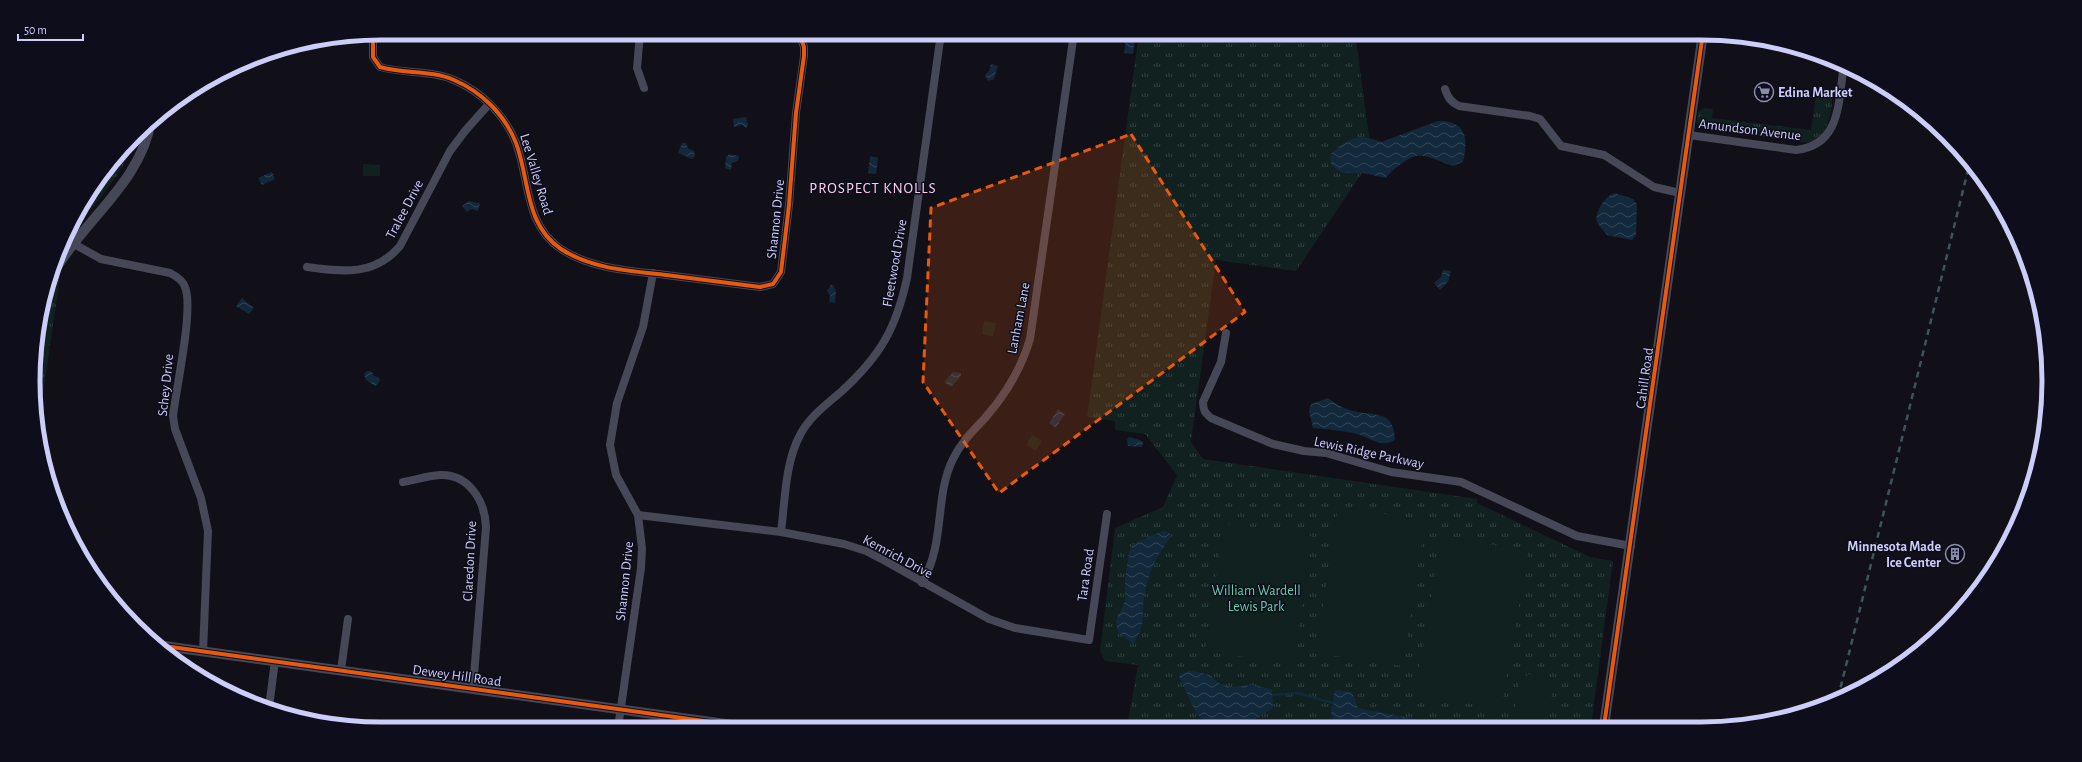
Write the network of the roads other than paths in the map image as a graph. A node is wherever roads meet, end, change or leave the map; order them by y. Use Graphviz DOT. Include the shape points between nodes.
graph roads {
  1 [pos="373,40"];
  2 [pos="639,40"];
  3 [pos="802,40"];
  4 [pos="940,40"];
  5 [pos="1073,40"];
  6 [pos="1702,40"];
  7 [pos="1843,71"];
  8 [pos="644,88"];
  9 [pos="1445,89"];
  10 [pos="489,104"];
  11 [pos="148,132"];
  12 [pos="1689,135"];
  13 [pos="1680,193"];
  14 [pos="74,244"];
  15 [pos="62,261"];
  16 [pos="307,267"];
  17 [pos="653,273"];
  18 [pos="1226,333"];
  19 [pos="403,482"];
  20 [pos="1107,514"];
  21 [pos="638,515"];
  22 [pos="781,532"];
  23 [pos="1632,546"];
  24 [pos="922,582"];
  25 [pos="348,619"];
  26 [pos="1089,640"];
  27 [pos="168,647"];
  28 [pos="203,652"];
  29 [pos="275,661"];
  30 [pos="341,670"];
  31 [pos="474,688"];
  32 [pos="269,703"];
  33 [pos="620,709"];
  34 [pos="619,722"];
  35 [pos="712,722"];
  36 [pos="1605,722"];
  1 -- 10 [label="street, Lee Valley Road" via="373,56 380,67 396,72 434,74 452,79 469,87"];
  2 -- 8 [label="street" via="637,68"];
  3 -- 17 [label="street, Shannon Drive" via="804,56 796,113 789,205 778,279 773,284 760,287"];
  4 -- 22 [label="street, Fleetwood Drive" via="903,301 896,322 872,361 809,421 800,434 790,464"];
  5 -- 24 [label="street, Lanham Lane" via="1030,340 1013,382 969,434 952,459 947,472 936,548"];
  6 -- 12 [label="street, Cahill Road"];
  7 -- 12 [label="street, Amundson Avenue" via="1833,126 1819,144 1808,149 1796,150"];
  9 -- 13 [label="street" via="1452,102 1459,106 1540,119 1561,146 1604,155 1654,187"];
  10 -- 16 [label="street, Tralee Drive" via="450,151 400,246 392,256 368,268 355,270"];
  10 -- 17 [label="street, Lee Valley Road" via="508,127 516,144 532,210 538,225 548,237 569,254 589,262"];
  11 -- 14 [label="street" via="140,158"];
  12 -- 13 [label="street, Cahill Road"];
  13 -- 23 [label="street, Cahill Road"];
  14 -- 15 [label="street"];
  14 -- 28 [label="street, Schey Drive" via="101,259 170,272 185,286 188,306 173,416 175,429 201,498 208,531"];
  17 -- 21 [label="street, Shannon Drive" via="643,327 617,403 610,445 616,475"];
  18 -- 23 [label="street, Lewis Ridge Parkway" via="1221,362 1203,402 1203,408 1211,418 1274,444 1326,453 1391,472 1461,482 1577,536"];
  19 -- 31 [label="street, Claredon Drive" via="440,475 453,477 465,482 481,502 486,527"];
  20 -- 26 [label="street, Tara Road"];
  21 -- 22 [label="street, Kemrich Drive"];
  21 -- 33 [label="street, Shannon Drive" via="642,535 641,568"];
  22 -- 24 [label="street, Kemrich Drive" via="829,540 859,549"];
  23 -- 36 [label="street, Cahill Road"];
  24 -- 26 [label="street, Kemrich Drive" via="989,619 1022,629"];
  25 -- 30 [label="street"];
  27 -- 28 [label="street, Dewey Hill Road"];
  28 -- 29 [label="street, Dewey Hill Road"];
  29 -- 30 [label="street, Dewey Hill Road"];
  29 -- 32 [label="street"];
  30 -- 31 [label="street, Dewey Hill Road"];
  31 -- 33 [label="street, Dewey Hill Road"];
  33 -- 34 [label="street, Shannon Drive"];
  33 -- 35 [label="street, Dewey Hill Road"];
}
